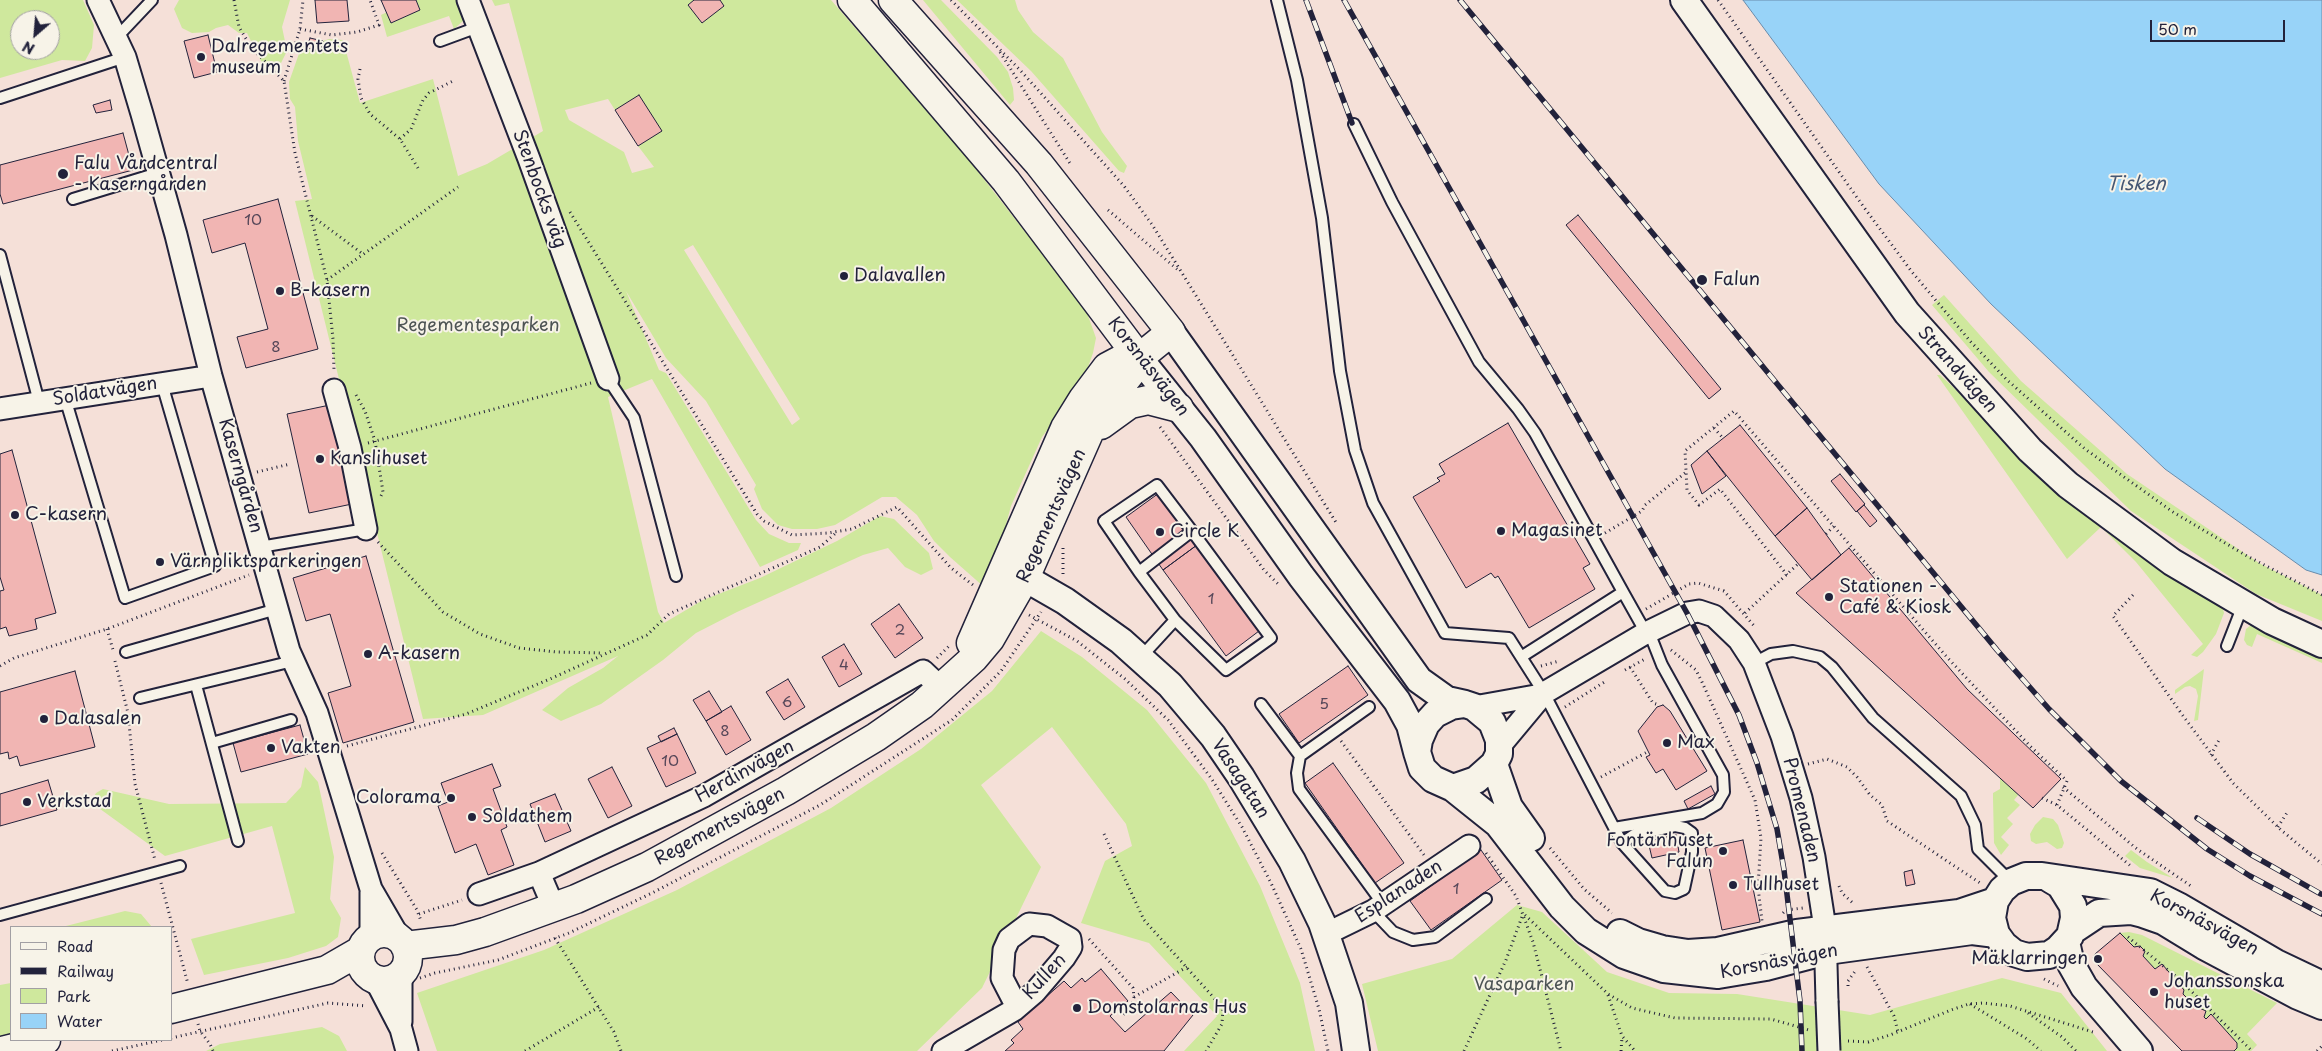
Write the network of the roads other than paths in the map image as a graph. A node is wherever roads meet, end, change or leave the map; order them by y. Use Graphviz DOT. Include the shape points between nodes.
graph roads {
  1 [pos="98,0"];
  2 [pos="152,0"];
  3 [pos="468,0"];
  4 [pos="852,0"];
  5 [pos="893,0"];
  6 [pos="1277,0"];
  7 [pos="1684,0"];
  8 [pos="478,27"];
  9 [pos="440,41"];
  10 [pos="121,47"];
  11 [pos="0,98"];
  12 [pos="1354,124"];
  13 [pos="158,173"];
  14 [pos="73,199"];
  15 [pos="0,255"];
  16 [pos="1104,311"];
  17 [pos="1171,332"];
  18 [pos="1139,358"];
  19 [pos="1106,367"];
  20 [pos="211,376"];
  21 [pos="608,378"];
  22 [pos="162,384"];
  23 [pos="334,390"];
  24 [pos="65,398"];
  25 [pos="39,402"];
  26 [pos="1179,408"];
  27 [pos="0,409"];
  28 [pos="1092,432"];
  29 [pos="366,529"];
  30 [pos="1192,531"];
  31 [pos="260,547"];
  32 [pos="1139,572"];
  33 [pos="1015,574"];
  34 [pos="676,576"];
  35 [pos="1623,592"];
  36 [pos="2243,604"];
  37 [pos="277,609"];
  38 [pos="1175,620"];
  39 [pos="1648,632"];
  40 [pos="2322,644"];
  41 [pos="2227,646"];
  42 [pos="126,652"];
  43 [pos="1521,657"];
  44 [pos="1140,658"];
  45 [pos="293,661"];
  46 [pos="1754,663"];
  47 [pos="950,679"];
  48 [pos="196,684"];
  49 [pos="1543,694"];
  50 [pos="140,698"];
  51 [pos="1261,704"];
  52 [pos="1469,705"];
  53 [pos="1369,708"];
  54 [pos="291,720"];
  55 [pos="212,743"];
  56 [pos="1417,752"];
  57 [pos="1496,755"];
  58 [pos="1300,756"];
  59 [pos="1453,788"];
  60 [pos="1614,828"];
  61 [pos="238,840"];
  62 [pos="1622,843"];
  63 [pos="1477,849"];
  64 [pos="180,866"];
  65 [pos="539,873"];
  66 [pos="2050,879"];
  67 [pos="371,889"];
  68 [pos="1996,889"];
  69 [pos="479,894"];
  70 [pos="1486,899"];
  71 [pos="554,908"];
  72 [pos="1378,908"];
  73 [pos="0,915"];
  74 [pos="1326,934"];
  75 [pos="1996,934"];
  76 [pos="2069,936"];
  77 [pos="1826,940"];
  78 [pos="403,956"];
  79 [pos="369,961"];
  80 [pos="2034,967"];
  81 [pos="2322,985"];
  82 [pos="2073,987"];
  83 [pos="182,1006"];
  84 [pos="2322,1006"];
  85 [pos="1017,1007"];
  86 [pos="401,1029"];
  87 [pos="42,1041"];
  88 [pos="1834,1045"];
  89 [pos="2,1051"];
  90 [pos="407,1051"];
  91 [pos="943,1051"];
  92 [pos="1356,1051"];
  93 [pos="2140,1051"];
  1 -- 10 [label="street, Kaserngården"];
  2 -- 10 [label="lane"];
  3 -- 8 [label="street, Stenbocks väg"];
  4 -- 16 [label="main road, Korsnäsvägen" via="1006,181"];
  5 -- 17 [label="main road, Korsnäsvägen" via="1039,164"];
  6 -- 43 [label="lane" via="1297,80 1322,218 1345,398 1356,450 1373,503 1445,633 1509,638"];
  7 -- 36 [label="street, Strandvägen" via="1907,314 2023,443 2068,485 2121,526 2172,562"];
  8 -- 9 [label="lane"];
  8 -- 21 [label="street, Stenbocks väg"];
  10 -- 11 [label="lane"];
  10 -- 13 [label="street, Kaserngården"];
  12 -- 35 [label="lane" via="1478,362 1535,433"];
  13 -- 14 [label="lane"];
  13 -- 20 [label="street, Kaserngården"];
  15 -- 25 [label="lane"];
  16 -- 18 [label="main road, Korsnäsvägen"];
  16 -- 19 [label="main road" via="1111,339"];
  17 -- 18 [label="main road"];
  17 -- 52 [label="street, Korsnäsvägen" via="1419,680 1447,700"];
  18 -- 19 [label="main road" via="1124,358"];
  18 -- 26 [label="street, Korsnäsvägen"];
  18 -- 28 [label="main road, Regementsvägen" via="1096,417"];
  19 -- 33 [label="main road, Regementsvägen" via="1065,428"];
  20 -- 22 [label="street, Soldatvägen"];
  20 -- 31 [label="street, Kaserngården"];
  21 -- 34 [label="lane" via="634,418"];
  22 -- 24 [label="street, Soldatvägen"];
  22 -- 24 [label="lane" via="215,566 125,598"];
  23 -- 29 [label="street" via="350,448"];
  24 -- 25 [label="street, Soldatvägen"];
  25 -- 27 [label="street, Soldatvägen"];
  26 -- 28 [label="main road" via="1148,400 1130,404"];
  26 -- 56 [label="street, Korsnäsvägen" via="1300,576 1397,701 1410,725"];
  28 -- 33 [label="main road, Regementsvägen"];
  29 -- 31 [label="lane"];
  30 -- 32 [label="lane"];
  30 -- 32 [label="lane" via="1156,485 1104,521"];
  30 -- 38 [label="lane" via="1271,638 1226,670"];
  31 -- 37 [label="street, Kaserngården"];
  32 -- 38 [label="lane"];
  33 -- 44 [label="street, Vasagatan" via="1065,601"];
  33 -- 47 [label="main road, Regementsvägen" via="990,639"];
  35 -- 39 [label="lane"];
  35 -- 43 [label="lane"];
  36 -- 40 [label="street, Strandvägen"];
  36 -- 41 [label="lane"];
  37 -- 42 [label="lane"];
  37 -- 45 [label="street, Kaserngården"];
  38 -- 44 [label="lane"];
  39 -- 46 [label="street, Promenaden" via="1687,613 1699,611 1714,616 1725,625"];
  39 -- 49 [label="street"];
  39 -- 60 [label="lane" via="1675,691 1723,775 1724,792 1717,804 1702,813"];
  43 -- 49 [label="lane"];
  44 -- 74 [label="street, Vasagatan" via="1193,710 1241,777 1292,860"];
  45 -- 48 [label="lane"];
  45 -- 67 [label="street, Kaserngården" via="317,713"];
  46 -- 68 [label="lane" via="1770,654 1793,651 1820,657 1832,667 1873,718 1961,796 1975,825 1978,849"];
  46 -- 77 [label="street, Promenaden" via="1802,798"];
  47 -- 65 [label="street, Herdinvägen" via="923,671 704,796"];
  47 -- 71 [label="main road, Regementsvägen" via="876,737 786,792 647,867"];
  48 -- 50 [label="lane"];
  48 -- 55 [label="lane"];
  49 -- 52 [label="street"];
  49 -- 57 [label="street"];
  49 -- 60 [label="lane"];
  51 -- 58 [label="lane"];
  52 -- 56 [label="street" via="1451,706 1435,714 1421,733"];
  52 -- 57 [label="street" via="1492,722 1497,732"];
  53 -- 58 [label="lane"];
  54 -- 55 [label="lane"];
  55 -- 61 [label="lane"];
  56 -- 59 [label="street" via="1427,774 1442,785"];
  57 -- 59 [label="street" via="1476,780"];
  57 -- 77 [label="street, Korsnäsvägen" via="1499,784 1509,807 1561,880 1596,918 1638,942 1662,950 1688,953"];
  58 -- 72 [label="lane" via="1299,789"];
  59 -- 77 [label="street, Korsnäsvägen" via="1498,824 1577,923 1624,955 1664,969 1718,975 1766,967"];
  60 -- 62 [label="lane"];
  62 -- 62 [label="lane" via="1634,835 1675,826 1692,833 1692,852 1684,889 1675,893 1665,891"];
  63 -- 72 [label="street, Esplanaden" via="1435,869"];
  64 -- 73 [label="lane"];
  65 -- 69 [label="street, Herdinvägen"];
  65 -- 71 [label="street"];
  66 -- 68 [label="street" via="2026,876"];
  66 -- 76 [label="street" via="2064,890 2073,906"];
  66 -- 81 [label="street, Korsnäsvägen" via="2125,886 2150,892 2276,963"];
  67 -- 78 [label="street, Kaserngården"];
  67 -- 79 [label="street, Kaserngården"];
  68 -- 75 [label="street" via="1992,918"];
  68 -- 77 [label="street, Korsnäsvägen" via="1959,913"];
  70 -- 72 [label="lane" via="1435,937 1413,940 1393,932"];
  71 -- 78 [label="main road, Regementsvägen"];
  72 -- 74 [label="street, Esplanaden"];
  74 -- 92 [label="street, Vasagatan" via="1349,1003"];
  75 -- 77 [label="street, Korsnäsvägen" via="1972,931"];
  75 -- 80 [label="street" via="2004,945"];
  76 -- 80 [label="street"];
  76 -- 82 [label="street"];
  76 -- 84 [label="street, Korsnäsvägen" via="2099,913 2131,911 2143,914 2163,921 2204,946"];
  77 -- 88 [label="street, Promenaden, bridge" via="1827,1001"];
  78 -- 79 [label="main road, Regementsvägen" via="389,980"];
  78 -- 79 [label="main road" via="391,934 381,933"];
  78 -- 86 [label="street"];
  79 -- 83 [label="main road"];
  79 -- 86 [label="street"];
  80 -- 82 [label="street"];
  82 -- 93 [label="street"];
  85 -- 85 [label="street, Kullen" via="1041,986 1071,947 1070,939 1037,923 1029,924 1009,939 1001,963 1002,978"];
  85 -- 91 [label="street, Kullen"];
  86 -- 90 [label="street"];
  87 -- 89 [label="main road"];
}
